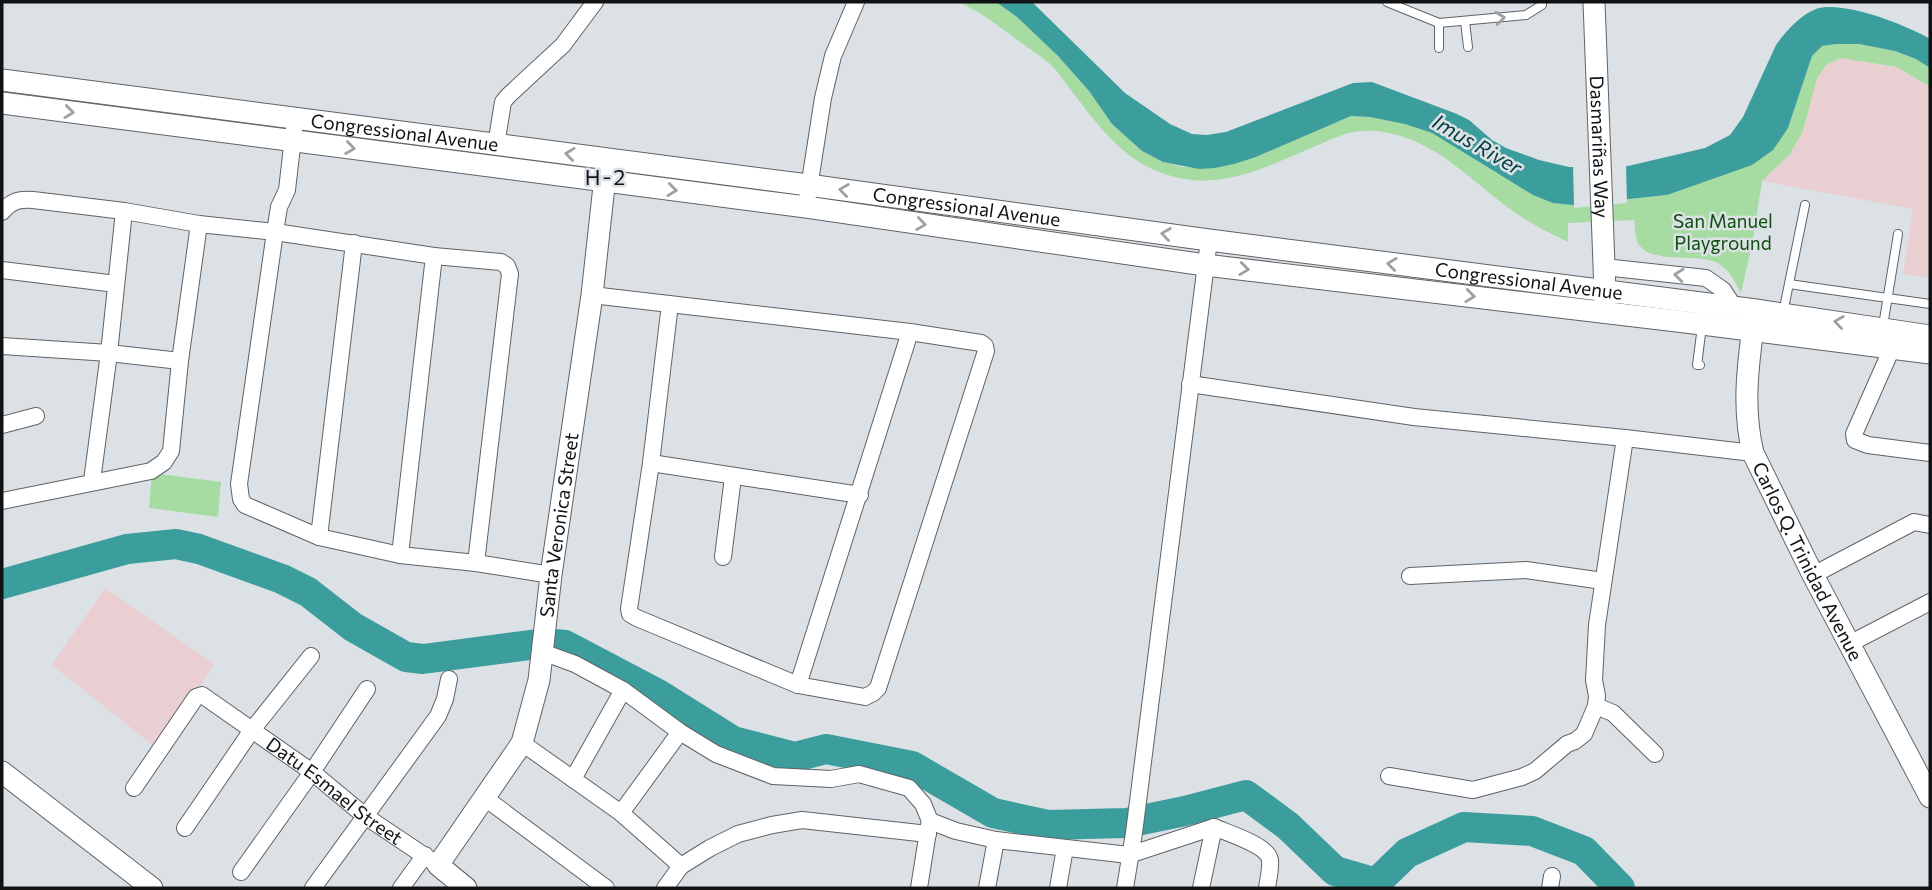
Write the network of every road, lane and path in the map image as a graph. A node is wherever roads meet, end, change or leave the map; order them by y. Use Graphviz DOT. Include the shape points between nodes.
graph roads {
  1 [pos="595,2"];
  2 [pos="856,2"];
  3 [pos="1387,2"];
  4 [pos="1542,2"];
  5 [pos="1594,2"];
  6 [pos="1465,21"];
  7 [pos="1439,23"];
  8 [pos="1468,47"];
  9 [pos="1439,48"];
  10 [pos="2,79"];
  11 [pos="2,103"];
  12 [pos="290,117"];
  13 [pos="287,140"];
  14 [pos="496,145"];
  15 [pos="607,159"];
  16 [pos="604,182"];
  17 [pos="808,185"];
  18 [pos="1805,205"];
  19 [pos="806,207"];
  20 [pos="124,211"];
  21 [pos="2,212"];
  22 [pos="200,223"];
  23 [pos="275,232"];
  24 [pos="1898,234"];
  25 [pos="1209,240"];
  26 [pos="354,243"];
  27 [pos="434,256"];
  28 [pos="1205,265"];
  29 [pos="1604,267"];
  30 [pos="2,270"];
  31 [pos="116,284"];
  32 [pos="1789,284"];
  33 [pos="592,295"];
  34 [pos="1888,297"];
  35 [pos="1605,301"];
  36 [pos="670,304"];
  37 [pos="1930,304"];
  38 [pos="1704,313"];
  39 [pos="1748,316"];
  40 [pos="1781,324"];
  41 [pos="910,332"];
  42 [pos="1930,336"];
  43 [pos="1885,341"];
  44 [pos="2,346"];
  45 [pos="109,353"];
  46 [pos="1930,353"];
  47 [pos="180,361"];
  48 [pos="1700,365"];
  49 [pos="1191,384"];
  50 [pos="36,416"];
  51 [pos="2,425"];
  52 [pos="1625,438"];
  53 [pos="1753,453"];
  54 [pos="1930,453"];
  55 [pos="651,463"];
  56 [pos="733,477"];
  57 [pos="92,481"];
  58 [pos="860,495"];
  59 [pos="2,501"];
  60 [pos="1930,525"];
  61 [pos="319,537"];
  62 [pos="400,555"];
  63 [pos="723,557"];
  64 [pos="476,563"];
  65 [pos="551,575"];
  66 [pos="1813,575"];
  67 [pos="1410,576"];
  68 [pos="1603,581"];
  69 [pos="1930,602"];
  70 [pos="544,641"];
  71 [pos="1849,644"];
  72 [pos="312,656"];
  73 [pos="449,679"];
  74 [pos="798,685"];
  75 [pos="367,689"];
  76 [pos="623,690"];
  77 [pos="1596,706"];
  78 [pos="252,730"];
  79 [pos="680,732"];
  80 [pos="522,743"];
  81 [pos="1655,754"];
  82 [pos="2,772"];
  83 [pos="312,772"];
  84 [pos="1389,776"];
  85 [pos="573,779"];
  86 [pos="134,788"];
  87 [pos="1930,797"];
  88 [pos="485,798"];
  89 [pos="621,813"];
  90 [pos="365,816"];
  91 [pos="929,827"];
  92 [pos="1213,827"];
  93 [pos="185,828"];
  94 [pos="996,840"];
  95 [pos="1065,848"];
  96 [pos="1129,855"];
  97 [pos="431,860"];
  98 [pos="681,866"];
  99 [pos="242,872"];
  100 [pos="152,888"];
  101 [pos="313,888"];
  102 [pos="401,888"];
  103 [pos="466,888"];
  104 [pos="606,888"];
  105 [pos="665,888"];
  106 [pos="919,888"];
  107 [pos="987,888"];
  108 [pos="1058,888"];
  109 [pos="1125,888"];
  110 [pos="1201,888"];
  111 [pos="1267,888"];
  1 -- 14 [label="street" via="563,44 503,102"];
  2 -- 17 [label="street" via="833,56"];
  3 -- 7 [label="lane"];
  6 -- 4 [label="lane, one-way" via="1526,15"];
  5 -- 29 [label="main road, Dasmariñas Way"];
  6 -- 7 [label="lane"];
  6 -- 8 [label="lane"];
  7 -- 9 [label="lane"];
  10 -- 12 [label="main road, Congressional Avenue"];
  11 -- 13 [label="main road, Congressional Avenue, one-way"];
  12 -- 13 [label="street"];
  12 -- 14 [label="main road, Congressional Avenue"];
  13 -- 16 [label="main road, Congressional Avenue, one-way"];
  13 -- 23 [label="street" via="276,189"];
  15 -- 14 [label="main road, Congressional Avenue, one-way"];
  15 -- 16 [label="main road, Santa Veronica Street"];
  15 -- 17 [label="main road, Congressional Avenue"];
  16 -- 19 [label="main road, Congressional Avenue, one-way"];
  16 -- 33 [label="main road, Santa Veronica Street"];
  17 -- 19 [label="street"];
  25 -- 17 [label="main road, Congressional Avenue, one-way"];
  18 -- 32 [label="lane"];
  19 -- 28 [label="main road, Congressional Avenue, one-way"];
  20 -- 21 [label="street" via="20,199"];
  20 -- 22 [label="street"];
  20 -- 31 [label="street"];
  22 -- 23 [label="street"];
  22 -- 47 [label="street"];
  23 -- 26 [label="street"];
  23 -- 61 [label="street" via="240,493 245,505"];
  24 -- 34 [label="lane"];
  25 -- 28 [label="street"];
  35 -- 25 [label="main road, Congressional Avenue, one-way"];
  26 -- 27 [label="street"];
  26 -- 61 [label="street"];
  27 -- 62 [label="street"];
  27 -- 64 [label="street" via="501,262 510,274"];
  28 -- 35 [label="main road, Congressional Avenue, one-way"];
  28 -- 49 [label="street"];
  29 -- 35 [label="main road, Dasmariñas Way"];
  39 -- 29 [label="street, one-way" via="1706,278"];
  30 -- 31 [label="street"];
  31 -- 45 [label="street"];
  32 -- 34 [label="lane"];
  32 -- 40 [label="lane"];
  33 -- 36 [label="street"];
  33 -- 65 [label="main road, Santa Veronica Street"];
  34 -- 37 [label="lane"];
  34 -- 43 [label="lane"];
  35 -- 38 [label="main road, Congressional Avenue"];
  36 -- 41 [label="street"];
  36 -- 55 [label="street"];
  38 -- 39 [label="main road, Congressional Avenue"];
  38 -- 39 [label="main road, Congressional Avenue"];
  38 -- 48 [label="lane"];
  39 -- 40 [label="main road, Congressional Avenue"];
  39 -- 53 [label="main road, Carlos Q. Trinidad Avenue" via="1746,393"];
  40 -- 43 [label="main road, Congressional Avenue"];
  41 -- 58 [label="street"];
  41 -- 74 [label="street" via="981,344 986,351 878,688 865,697"];
  42 -- 43 [label="main road, Congressional Avenue"];
  43 -- 46 [label="main road, Congressional Avenue"];
  43 -- 54 [label="street" via="1855,440"];
  44 -- 45 [label="street"];
  45 -- 47 [label="street"];
  45 -- 57 [label="street"];
  47 -- 57 [label="street" via="171,451 164,463 152,471"];
  49 -- 52 [label="street" via="1413,416"];
  49 -- 96 [label="street"];
  50 -- 51 [label="street"];
  52 -- 53 [label="street"];
  52 -- 68 [label="street"];
  53 -- 66 [label="main road, Carlos Q. Trinidad Avenue"];
  55 -- 56 [label="street"];
  55 -- 74 [label="street" via="631,614"];
  56 -- 58 [label="street"];
  56 -- 63 [label="street"];
  57 -- 59 [label="street"];
  58 -- 74 [label="street"];
  60 -- 66 [label="street" via="1914,522"];
  61 -- 62 [label="street"];
  62 -- 64 [label="street"];
  64 -- 65 [label="street"];
  65 -- 70 [label="main road, Santa Veronica Street"];
  66 -- 71 [label="main road, Carlos Q. Trinidad Avenue"];
  67 -- 68 [label="street" via="1527,570"];
  68 -- 77 [label="street" via="1595,652"];
  69 -- 71 [label="street"];
  70 -- 76 [label="street"];
  70 -- 80 [label="main road, Santa Veronica Street"];
  71 -- 87 [label="main road, Carlos Q. Trinidad Avenue"];
  72 -- 78 [label="street"];
  73 -- 90 [label="street" via="438,716"];
  75 -- 83 [label="street"];
  76 -- 79 [label="street"];
  76 -- 85 [label="street"];
  77 -- 81 [label="street" via="1613,713"];
  77 -- 84 [label="street" via="1584,734 1522,777 1473,790"];
  78 -- 83 [label="street, Datu Esmael Street"];
  78 -- 86 [label="street, Datu Esmael Street" via="202,695 196,697"];
  78 -- 93 [label="street"];
  79 -- 89 [label="street"];
  79 -- 91 [label="street" via="716,754 773,776 831,779 859,774 909,788 923,804"];
  80 -- 85 [label="street"];
  80 -- 88 [label="main road, Santa Veronica Street"];
  82 -- 100 [label="main road"];
  83 -- 90 [label="street, Datu Esmael Street"];
  83 -- 99 [label="street"];
  85 -- 89 [label="street"];
  88 -- 97 [label="main road, Santa Veronica Street"];
  88 -- 104 [label="street"];
  89 -- 98 [label="street"];
  90 -- 97 [label="street, Datu Esmael Street"];
  90 -- 101 [label="street"];
  91 -- 94 [label="street"];
  91 -- 98 [label="street" via="803,820 738,834"];
  91 -- 106 [label="street"];
  92 -- 96 [label="street"];
  92 -- 110 [label="street"];
  92 -- 111 [label="street" via="1267,853"];
  94 -- 95 [label="street"];
  94 -- 107 [label="street"];
  95 -- 96 [label="street"];
  95 -- 108 [label="street"];
  96 -- 109 [label="street"];
  97 -- 102 [label="street"];
  97 -- 103 [label="main road, Datu Esmael Street"];
  98 -- 105 [label="street"];
}
